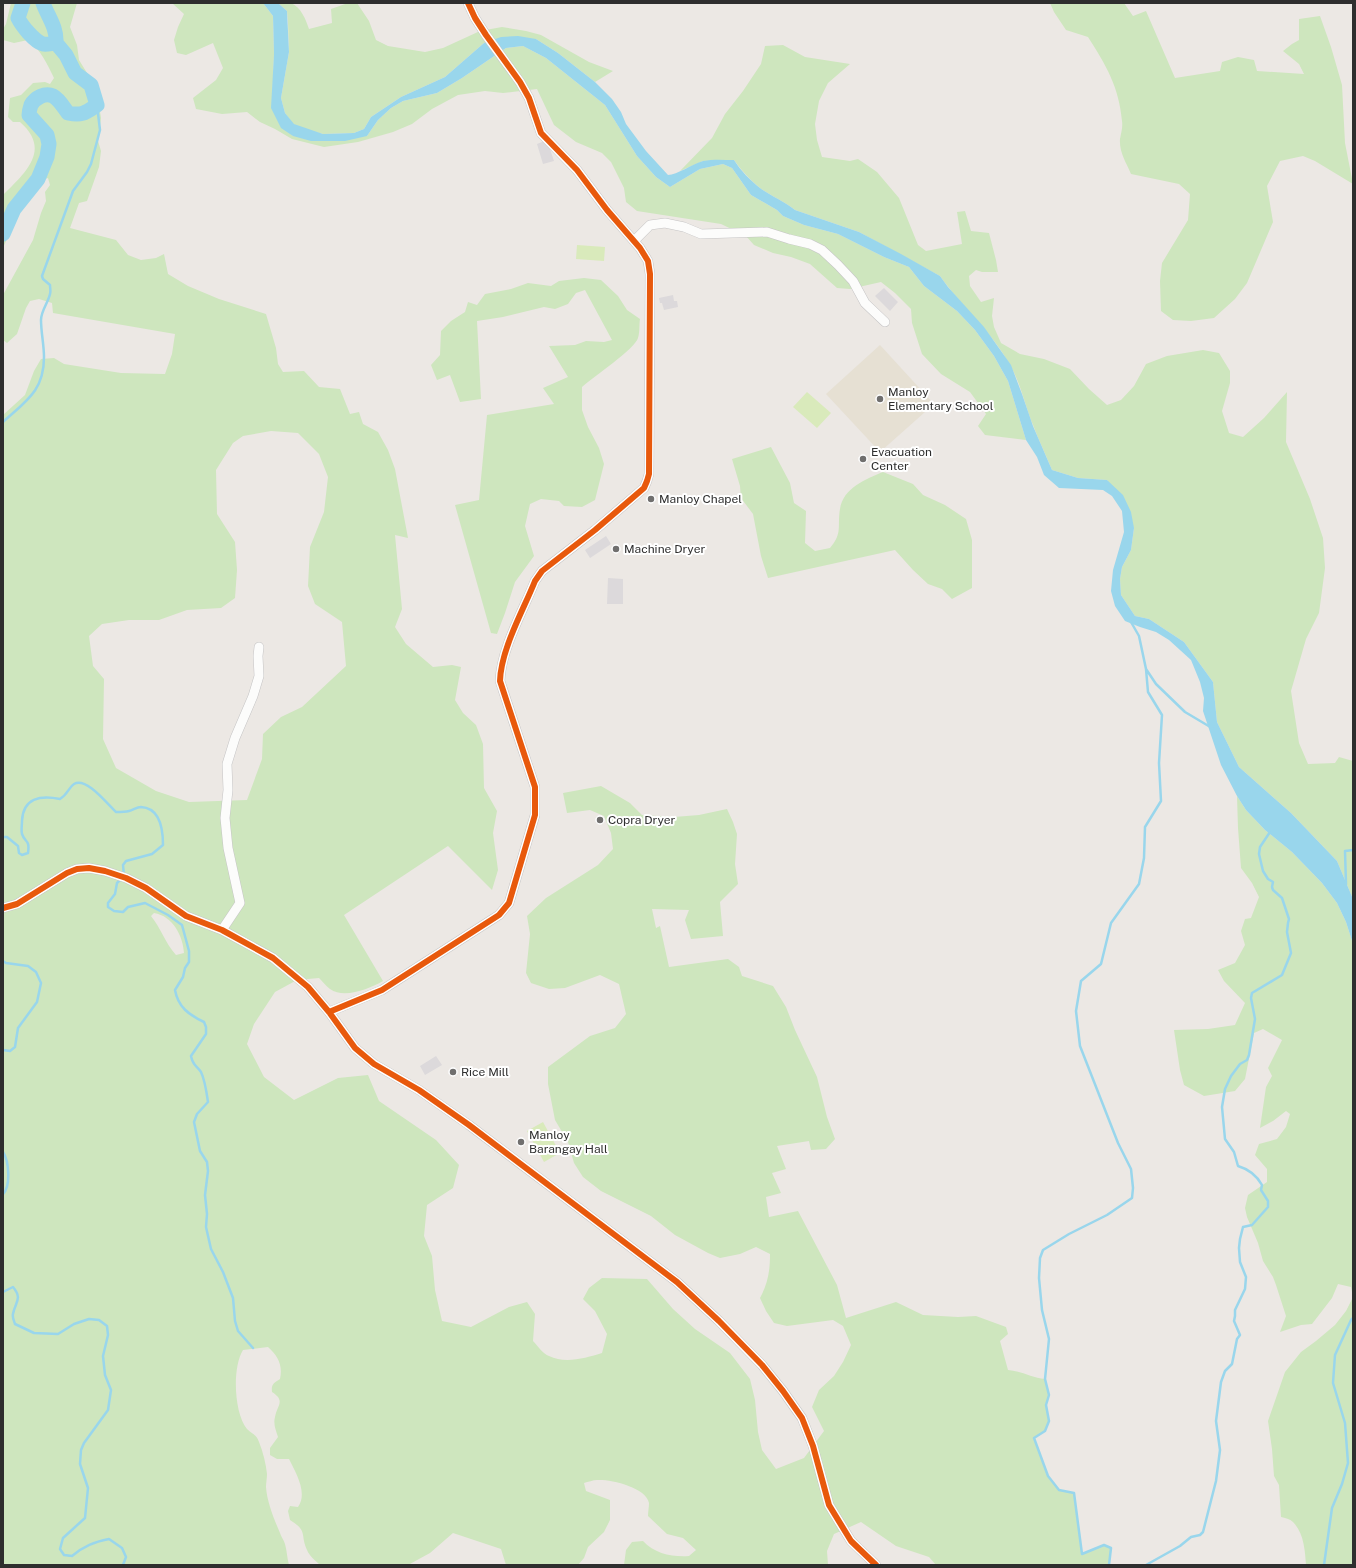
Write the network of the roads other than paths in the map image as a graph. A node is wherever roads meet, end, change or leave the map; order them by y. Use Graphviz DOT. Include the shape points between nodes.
graph roads {
  1 [pos="468,3"];
  2 [pos="634,241"];
  3 [pos="885,322"];
  4 [pos="259,647"];
  5 [pos="3,908"];
  6 [pos="222,930"];
  7 [pos="329,1012"];
  8 [pos="876,1565"];
  1 -- 2 [label="street" via="475,18 529,98 541,133 577,170"];
  2 -- 3 [label="street" via="650,225 665,224 701,234 767,232 810,244 822,250 838,265"];
  2 -- 7 [label="street" via="648,260 650,274 648,481 644,488 595,530 542,571 504,655 500,681 535,787 534,815 509,903 499,915 382,990"];
  4 -- 6 [label="street" via="260,676 227,764 225,818 228,848 240,902"];
  5 -- 6 [label="street" via="17,904 67,873 89,868 126,878 146,888 186,916"];
  6 -- 7 [label="street" via="273,958 308,987"];
  7 -- 8 [label="street" via="355,1048 374,1064 419,1090 475,1130 677,1282 720,1321 762,1365 802,1418 813,1446 829,1505 851,1541"];
}
